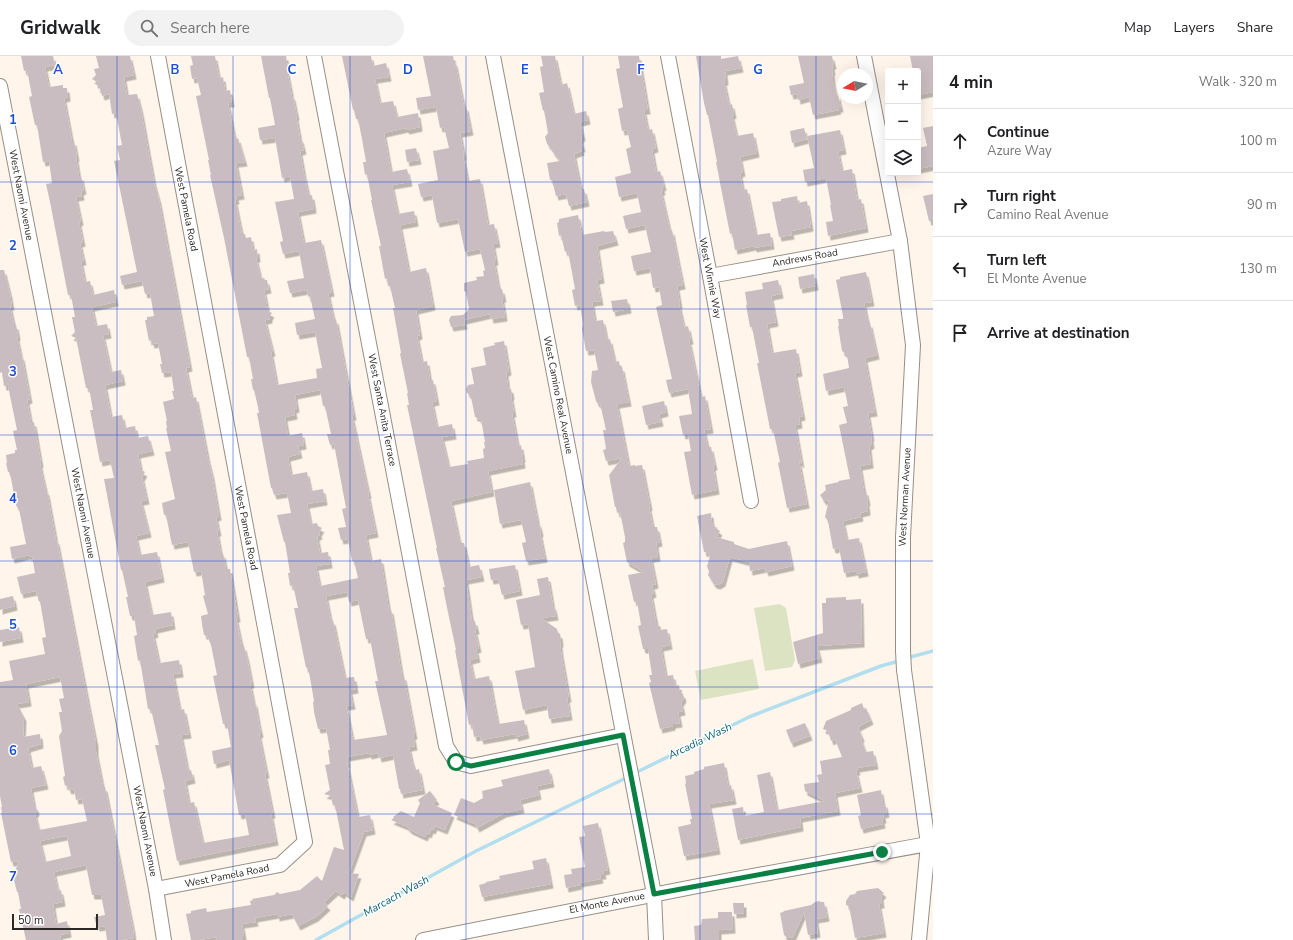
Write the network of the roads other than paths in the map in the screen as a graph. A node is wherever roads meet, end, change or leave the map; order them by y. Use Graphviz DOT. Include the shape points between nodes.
graph roads {
  1 [pos="158,56"];
  2 [pos="314,56"];
  3 [pos="493,56"];
  4 [pos="668,56"];
  5 [pos="864,56"];
  6 [pos="0,86"];
  7 [pos="900,240"];
  8 [pos="710,276"];
  9 [pos="751,501"];
  10 [pos="623,735"];
  11 [pos="930,843"];
  12 [pos="156,889"];
  13 [pos="654,894"];
  14 [pos="445,938"];
  15 [pos="164,940"];
  16 [pos="423,940"];
  17 [pos="656,940"];
  18 [pos="919,940"];
  1 -- 12 [label="street, West Pamela Road" via="305,842 280,865"];
  2 -- 10 [label="street, West Santa Anita Terrace" via="446,746 456,762 471,766"];
  3 -- 10 [label="street, West Camino Real Avenue"];
  4 -- 8 [label="street, West Winnie Way"];
  5 -- 7 [label="street, West Norman Avenue"];
  6 -- 12 [label="street, West Naomi Avenue"];
  7 -- 8 [label="street, Andrews Road"];
  7 -- 11 [label="street, West Norman Avenue" via="913,345 903,537 903,652"];
  8 -- 9 [label="street, West Winnie Way"];
  10 -- 13 [label="street, West Camino Real Avenue"];
  11 -- 13 [label="street, El Monte Avenue"];
  11 -- 18 [label="street, West Norman Avenue"];
  12 -- 15 [label="street, West Naomi Avenue"];
  13 -- 14 [label="street, El Monte Avenue"];
  13 -- 17 [label="street, West Camino Real Avenue"];
  14 -- 16 [label="street, El Monte Avenue"];
}
